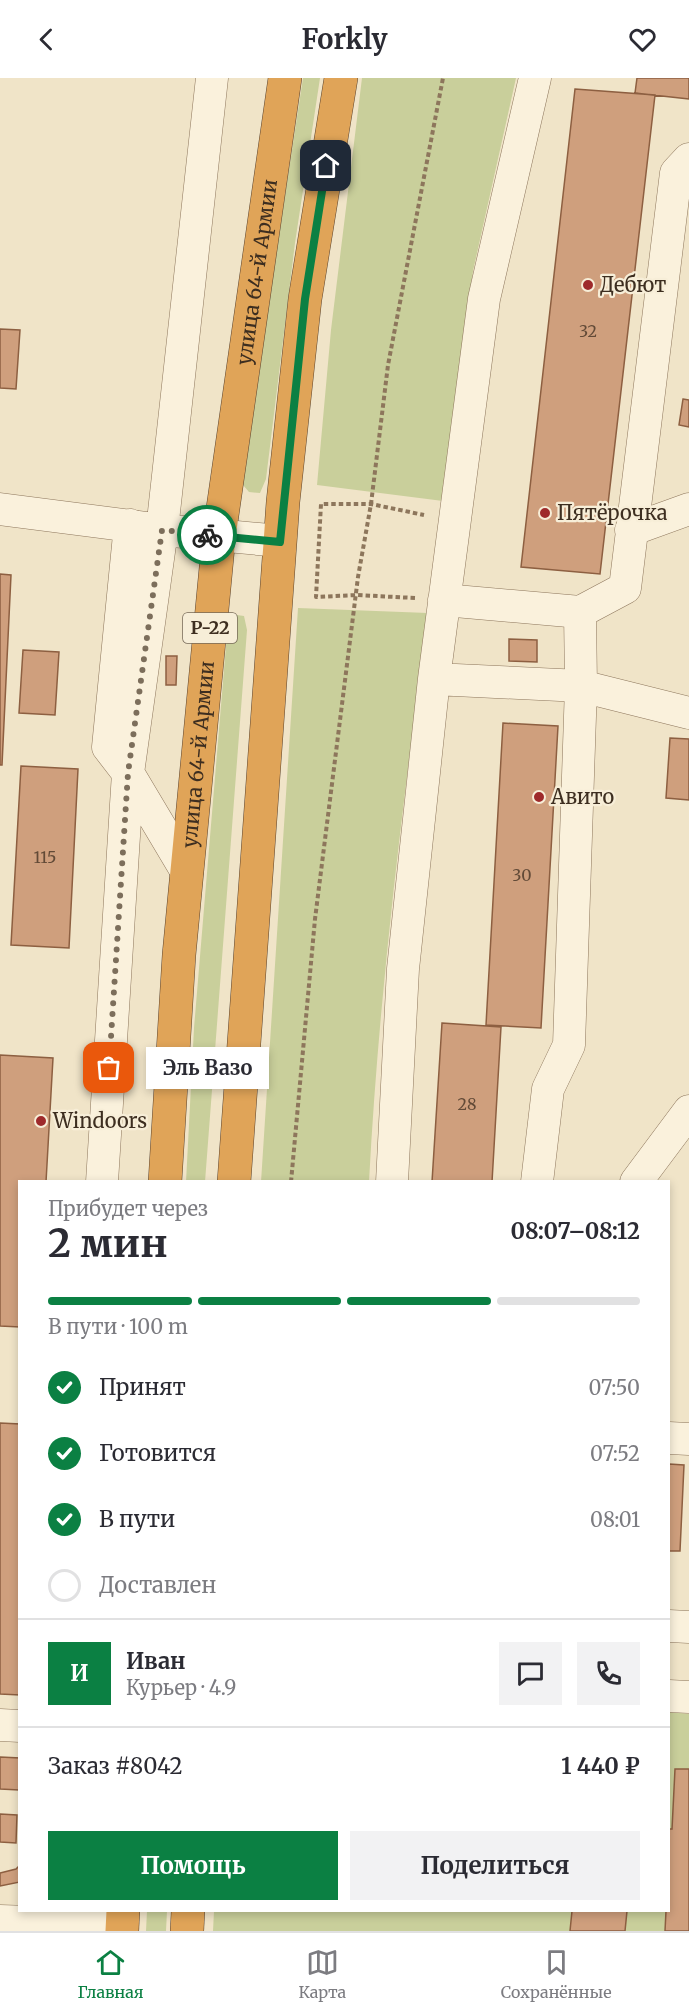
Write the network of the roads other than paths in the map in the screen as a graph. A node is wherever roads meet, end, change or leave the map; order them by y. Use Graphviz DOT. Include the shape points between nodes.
graph roads {
  1 [pos="212,78"];
  2 [pos="285,78"];
  3 [pos="341,78"];
  4 [pos="535,78"];
  5 [pos="689,159"];
  6 [pos="0,509"];
  7 [pos="689,509"];
  8 [pos="130,525"];
  9 [pos="162,530"];
  10 [pos="631,530"];
  11 [pos="219,536"];
  12 [pos="280,542"];
  13 [pos="444,600"];
  14 [pos="580,612"];
  15 [pos="434,679"];
  16 [pos="581,686"];
  17 [pos="689,713"];
  18 [pos="128,773"];
  19 [pos="187,872"];
  20 [pos="689,1111"];
  21 [pos="102,1180"];
  22 [pos="165,1180"];
  23 [pos="234,1180"];
  24 [pos="392,1180"];
  25 [pos="537,1180"];
  26 [pos="637,1180"];
  27 [pos="670,1438"];
  28 [pos="689,1439"];
  29 [pos="670,1626"];
  30 [pos="689,1628"];
  31 [pos="670,1695"];
  32 [pos="689,1697"];
  33 [pos="0,1725"];
  34 [pos="18,1726"];
  35 [pos="188,1912"];
  36 [pos="0,1921"];
  37 [pos="122,1922"];
  38 [pos="187,1931"];
  1 -- 9 [label="street"];
  2 -- 11 [label="highway, улица 64-й Армии / Р-22"];
  3 -- 12 [label="highway" via="305,299"];
  4 -- 13 [label="street" via="484,299"];
  5 -- 10 [label="street" via="676,173"];
  6 -- 8 [label="street"];
  7 -- 10 [label="street"];
  8 -- 9 [label="street"];
  8 -- 18 [label="street" via="108,747"];
  9 -- 11 [label="street"];
  9 -- 18 [label="street"];
  10 -- 14 [label="street" via="625,588"];
  11 -- 12 [label="street"];
  11 -- 19 [label="highway, улица 64-й Армии / Р-22"];
  12 -- 23 [label="highway"];
  13 -- 14 [label="street"];
  13 -- 15 [label="street"];
  14 -- 16 [label="street"];
  15 -- 16 [label="street"];
  15 -- 24 [label="street" via="404,969"];
  16 -- 17 [label="street"];
  16 -- 25 [label="street" via="569,1045 548,1089"];
  18 -- 19 [label="street"];
  18 -- 21 [label="street"];
  19 -- 22 [label="highway, улица 64-й Армии / Р-22"];
  20 -- 26 [label="street"];
  27 -- 28 [label="street"];
  29 -- 30 [label="street"];
  31 -- 32 [label="street"];
  33 -- 34 [label="street"];
  35 -- 38 [label="highway"];
  36 -- 37 [label="street"];
}
